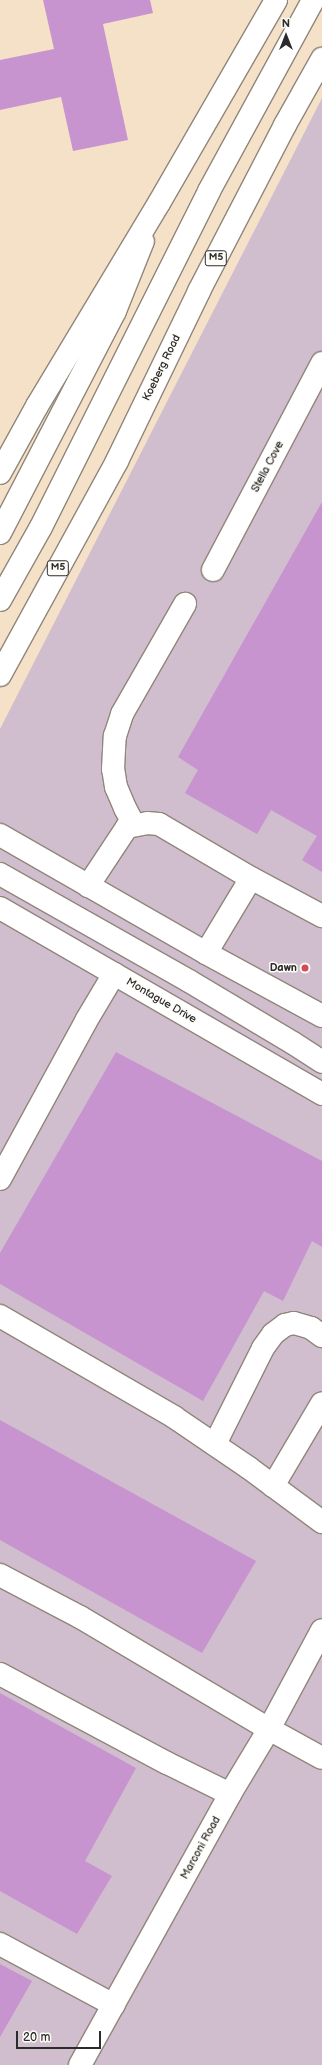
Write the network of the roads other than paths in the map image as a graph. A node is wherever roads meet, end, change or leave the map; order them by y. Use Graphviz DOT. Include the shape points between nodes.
graph roads {
  1 [pos="276,0"];
  2 [pos="313,0"];
  3 [pos="322,59"];
  4 [pos="159,203"];
  5 [pos="322,363"];
  6 [pos="0,473"];
  7 [pos="0,533"];
  8 [pos="214,570"];
  9 [pos="0,600"];
  10 [pos="185,604"];
  11 [pos="0,675"];
  12 [pos="134,825"];
  13 [pos="0,835"];
  14 [pos="0,874"];
  15 [pos="251,878"];
  16 [pos="88,886"];
  17 [pos="0,908"];
  18 [pos="322,916"];
  19 [pos="206,953"];
  20 [pos="114,974"];
  21 [pos="322,1016"];
  22 [pos="322,1062"];
  23 [pos="322,1094"];
  24 [pos="0,1179"];
  25 [pos="0,1316"];
  26 [pos="322,1336"];
  27 [pos="322,1403"];
  28 [pos="215,1444"];
  29 [pos="274,1486"];
  30 [pos="322,1522"];
  31 [pos="0,1575"];
  32 [pos="322,1630"];
  33 [pos="0,1674"];
  34 [pos="269,1729"];
  35 [pos="322,1758"];
  36 [pos="230,1794"];
  37 [pos="0,1944"];
  38 [pos="114,2006"];
  39 [pos="80,2065"];
  1 -- 4 [label="main road"];
  2 -- 9 [label="main road" via="209,191 41,527"];
  3 -- 11 [label="main road, Koeberg Road / M5" via="199,291 117,461"];
  4 -- 6 [label="main road" via="37,406"];
  4 -- 7 [label="main road" via="115,311"];
  5 -- 8 [label="main road, Stella Cove"];
  10 -- 12 [label="main road" via="122,714 115,736 113,769 116,787"];
  12 -- 15 [label="main road" via="159,824"];
  12 -- 16 [label="main road" via="127,828"];
  13 -- 16 [label="main road"];
  14 -- 22 [label="main road" via="189,981"];
  15 -- 18 [label="main road"];
  15 -- 19 [label="main road"];
  16 -- 19 [label="main road"];
  17 -- 20 [label="main road, Montague Drive"];
  19 -- 21 [label="main road"];
  20 -- 23 [label="main road, Montague Drive"];
  20 -- 24 [label="main road"];
  25 -- 28 [label="main road" via="174,1417"];
  26 -- 28 [label="main road" via="311,1328 294,1323 285,1325 274,1334 263,1348"];
  27 -- 29 [label="main road"];
  28 -- 29 [label="main road"];
  29 -- 30 [label="main road"];
  31 -- 34 [label="main road" via="80,1617"];
  32 -- 34 [label="main road, Marconi Road"];
  33 -- 36 [label="main road" via="166,1763"];
  34 -- 35 [label="main road"];
  34 -- 36 [label="main road, Marconi Road"];
  36 -- 38 [label="main road, Marconi Road"];
  37 -- 38 [label="main road"];
  38 -- 39 [label="main road, Marconi Road"];
}
